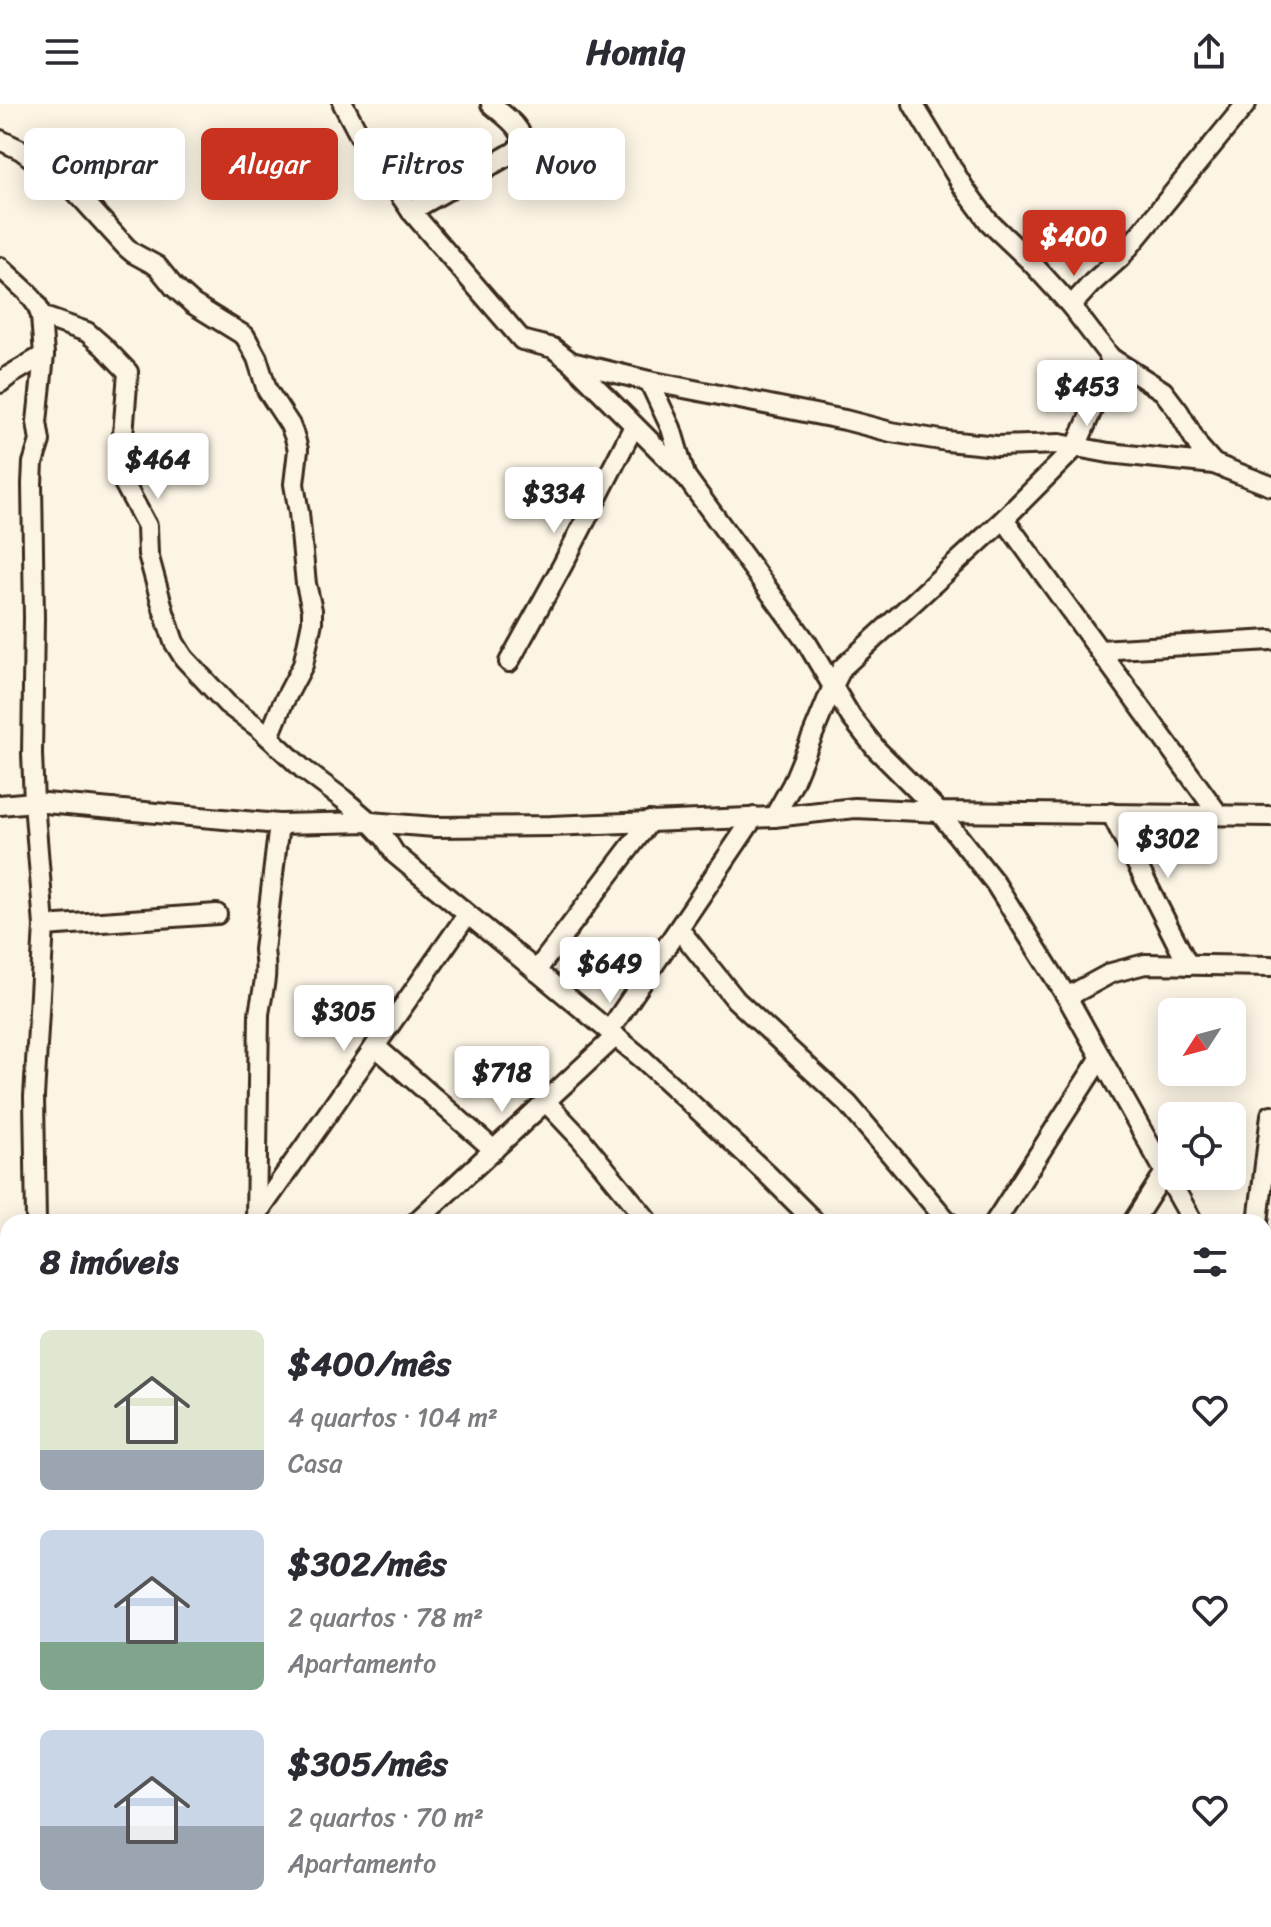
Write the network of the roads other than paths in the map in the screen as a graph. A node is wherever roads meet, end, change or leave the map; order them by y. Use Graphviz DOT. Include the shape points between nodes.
graph roads {
  1 [pos="343,104"];
  2 [pos="491,104"];
  3 [pos="913,104"];
  4 [pos="1246,104"];
  5 [pos="0,140"];
  6 [pos="411,211"];
  7 [pos="0,267"];
  8 [pos="1071,306"];
  9 [pos="41,316"];
  10 [pos="44,355"];
  11 [pos="1111,358"];
  12 [pos="571,362"];
  13 [pos="649,381"];
  14 [pos="0,383"];
  15 [pos="634,426"];
  16 [pos="1076,447"];
  17 [pos="1214,464"];
  18 [pos="686,477"];
  19 [pos="1271,486"];
  20 [pos="1004,519"];
  21 [pos="1271,640"];
  22 [pos="1099,650"];
  23 [pos="509,662"];
  24 [pos="833,686"];
  25 [pos="269,737"];
  26 [pos="34,802"];
  27 [pos="0,805"];
  28 [pos="939,812"];
  29 [pos="1111,813"];
  30 [pos="1219,815"];
  31 [pos="1271,816"];
  32 [pos="754,817"];
  33 [pos="774,817"];
  34 [pos="650,821"];
  35 [pos="370,822"];
  36 [pos="279,824"];
  37 [pos="217,914"];
  38 [pos="467,915"];
  39 [pos="44,926"];
  40 [pos="679,929"];
  41 [pos="1188,965"];
  42 [pos="1271,966"];
  43 [pos="536,971"];
  44 [pos="1067,997"];
  45 [pos="612,1034"];
  46 [pos="375,1046"];
  47 [pos="1101,1057"];
  48 [pos="546,1102"];
  49 [pos="1271,1115"];
  50 [pos="494,1150"];
  51 [pos="1158,1159"];
  52 [pos="1158,1183"];
  53 [pos="1175,1190"];
  54 [pos="36,1214"];
  55 [pos="256,1214"];
  56 [pos="259,1214"];
  57 [pos="425,1214"];
  58 [pos="642,1214"];
  59 [pos="807,1214"];
  60 [pos="941,1214"];
  61 [pos="1000,1214"];
  62 [pos="1138,1214"];
  63 [pos="1189,1214"];
  64 [pos="1259,1214"];
  1 -- 6 [label="street"];
  2 -- 6 [label="street" via="520,130 523,144"];
  3 -- 8 [label="street" via="989,222"];
  4 -- 8 [label="street" via="1120,258"];
  5 -- 25 [label="street" via="75,191 126,247 157,266 193,304 245,336 267,390 290,425 298,450 294,484 312,622 303,665"];
  6 -- 12 [label="street" via="522,340 553,348"];
  7 -- 9 [label="street" via="28,293"];
  8 -- 11 [label="street"];
  9 -- 10 [label="street"];
  9 -- 25 [label="street" via="87,332 128,372 122,474 147,526 151,569 174,642 219,696"];
  10 -- 14 [label="street"];
  10 -- 26 [label="street" via="32,484"];
  11 -- 16 [label="street"];
  11 -- 17 [label="street" via="1163,391"];
  12 -- 13 [label="street"];
  12 -- 15 [label="street"];
  13 -- 16 [label="street" via="947,441"];
  13 -- 18 [label="street" via="669,421"];
  15 -- 18 [label="street"];
  15 -- 23 [label="street"];
  16 -- 17 [label="street"];
  16 -- 20 [label="street"];
  17 -- 19 [label="street"];
  18 -- 24 [label="street"];
  20 -- 22 [label="street"];
  20 -- 24 [label="street" via="842,668"];
  21 -- 22 [label="street"];
  22 -- 30 [label="street"];
  24 -- 28 [label="street" via="877,750"];
  24 -- 33 [label="street"];
  25 -- 35 [label="street"];
  26 -- 27 [label="street"];
  26 -- 36 [label="street"];
  26 -- 39 [label="street"];
  28 -- 29 [label="street"];
  28 -- 33 [label="street" via="855,808"];
  28 -- 44 [label="street" via="995,883"];
  29 -- 30 [label="street"];
  29 -- 41 [label="street"];
  30 -- 31 [label="street"];
  32 -- 33 [label="street"];
  32 -- 34 [label="street"];
  32 -- 40 [label="street"];
  34 -- 35 [label="street" via="474,827"];
  34 -- 43 [label="street"];
  35 -- 36 [label="street"];
  35 -- 38 [label="street" via="395,854"];
  36 -- 55 [label="street" via="259,1014"];
  37 -- 39 [label="street"];
  38 -- 43 [label="street"];
  38 -- 46 [label="street"];
  39 -- 54 [label="street" via="34,1097"];
  40 -- 45 [label="street"];
  40 -- 60 [label="street" via="736,1000 848,1104"];
  41 -- 42 [label="street"];
  41 -- 44 [label="street" via="1126,968"];
  43 -- 45 [label="street"];
  44 -- 47 [label="street"];
  45 -- 48 [label="street"];
  45 -- 59 [label="street"];
  46 -- 50 [label="street"];
  46 -- 56 [label="street"];
  47 -- 51 [label="street"];
  47 -- 61 [label="street"];
  48 -- 50 [label="street"];
  48 -- 58 [label="street"];
  49 -- 64 [label="street"];
  50 -- 57 [label="street"];
  52 -- 62 [label="street"];
  53 -- 63 [label="street"];
}
